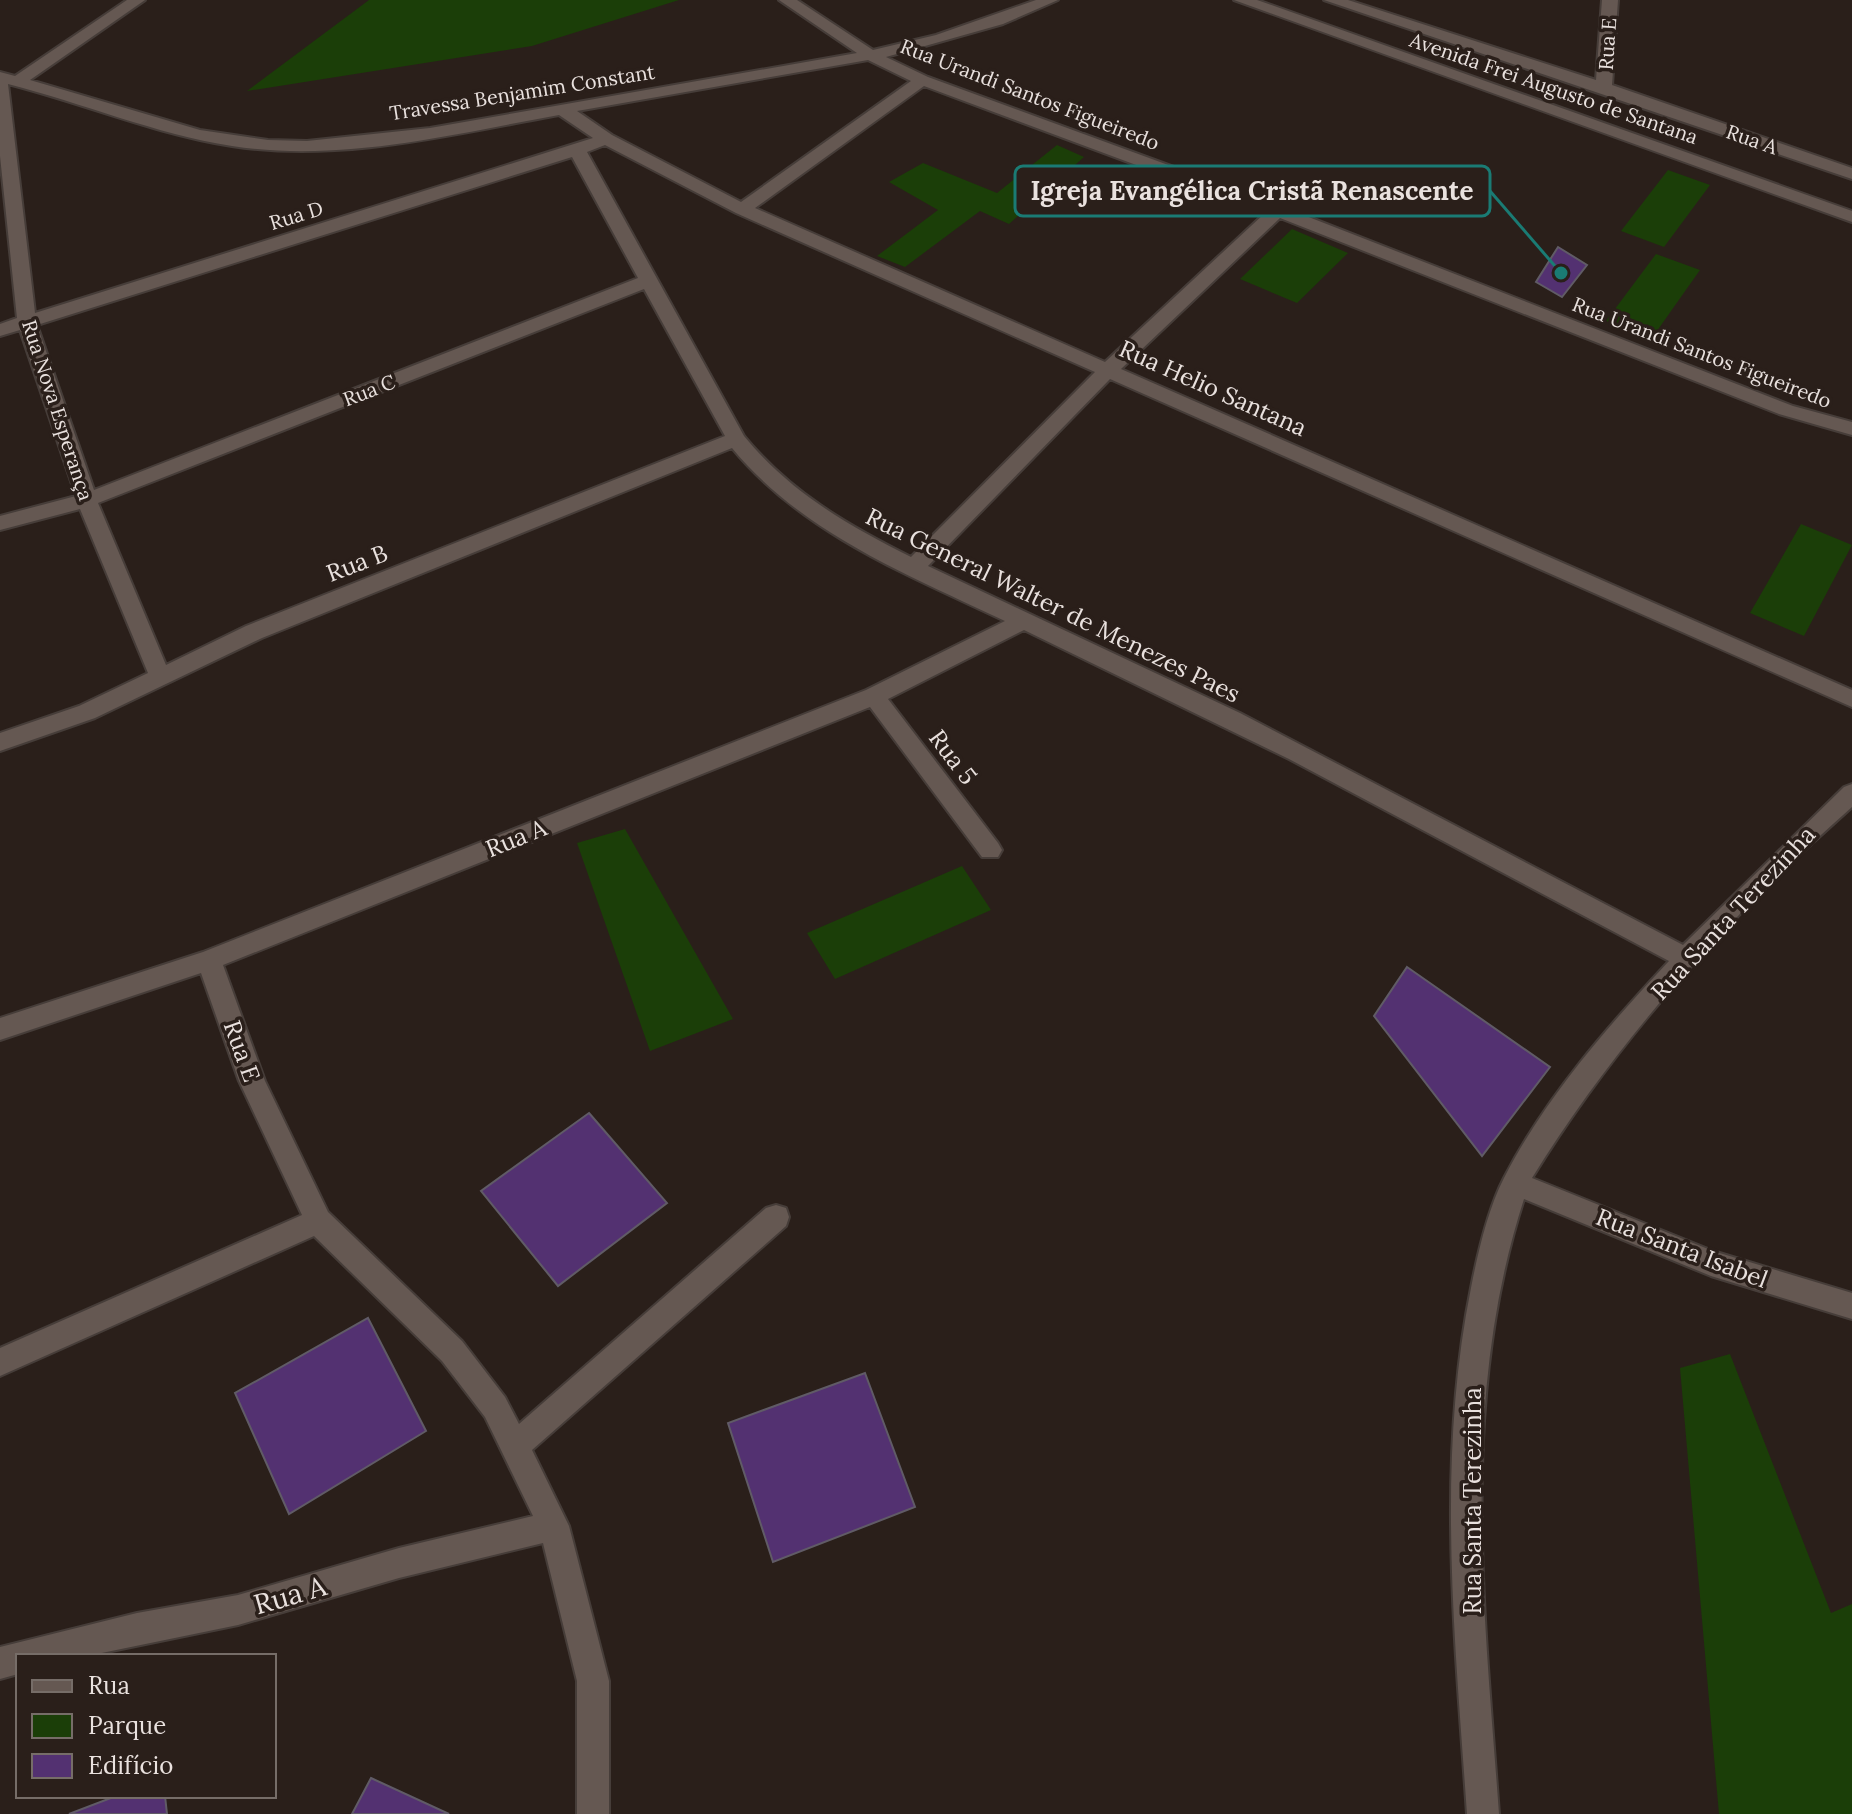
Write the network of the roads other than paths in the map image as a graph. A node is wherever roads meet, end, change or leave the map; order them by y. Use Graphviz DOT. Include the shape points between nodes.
graph roads {
  1 [pos="100,0"];
  2 [pos="787,0"];
  3 [pos="1050,0"];
  4 [pos="1242,0"];
  5 [pos="1332,0"];
  6 [pos="1610,0"];
  7 [pos="131,4"];
  8 [pos="870,55"];
  9 [pos="6,80"];
  10 [pos="922,80"];
  11 [pos="1604,88"];
  12 [pos="562,109"];
  13 [pos="606,139"];
  14 [pos="577,150"];
  15 [pos="1852,174"];
  16 [pos="742,209"];
  17 [pos="1277,211"];
  18 [pos="1852,217"];
  19 [pos="650,280"];
  20 [pos="27,322"];
  21 [pos="0,330"];
  22 [pos="1108,370"];
  23 [pos="1852,429"];
  24 [pos="736,439"];
  25 [pos="87,500"];
  26 [pos="0,523"];
  27 [pos="913,568"];
  28 [pos="1022,622"];
  29 [pos="161,678"];
  30 [pos="874,696"];
  31 [pos="1852,699"];
  32 [pos="0,742"];
  33 [pos="1852,793"];
  34 [pos="990,850"];
  35 [pos="1686,958"];
  36 [pos="209,960"];
  37 [pos="0,1029"];
  38 [pos="1515,1183"];
  39 [pos="776,1217"];
  40 [pos="318,1221"];
  41 [pos="1852,1306"];
  42 [pos="0,1362"];
  43 [pos="514,1447"];
  44 [pos="554,1526"];
  45 [pos="33,1654"];
  46 [pos="593,1814"];
  47 [pos="1483,1814"];
  1 -- 7 [label="street"];
  2 -- 8 [label="street, Rua Urandi Santos Figueiredo"];
  3 -- 8 [label="street, Travessa Benjamim Constant"];
  4 -- 18 [label="street, Avenida Frei Augusto de Santana"];
  5 -- 11 [label="street, Rua A"];
  6 -- 11 [label="street, Rua E"];
  7 -- 9 [label="street"];
  8 -- 10 [label="street, Rua Urandi Santos Figueiredo"];
  8 -- 12 [label="street, Travessa Benjamim Constant"];
  9 -- 12 [label="street, Travessa Benjamim Constant" via="178,131 272,146 370,140"];
  9 -- 20 [label="street, Rua Nova Esperança"];
  10 -- 16 [label="street"];
  10 -- 17 [label="street, Rua Urandi Santos Figueiredo"];
  11 -- 15 [label="street, Rua A"];
  12 -- 13 [label="street, Rua Helio Santana"];
  13 -- 14 [label="street"];
  13 -- 16 [label="street, Rua Helio Santana"];
  14 -- 19 [label="street, Rua General Walter de Menezes Paes"];
  14 -- 20 [label="street, Rua D"];
  16 -- 22 [label="street, Rua Helio Santana"];
  17 -- 22 [label="street"];
  17 -- 23 [label="street, Rua Urandi Santos Figueiredo" via="1786,410"];
  19 -- 24 [label="street, Rua General Walter de Menezes Paes"];
  19 -- 25 [label="street, Rua C"];
  20 -- 21 [label="street, Rua D"];
  20 -- 25 [label="street, Rua Nova Esperança"];
  22 -- 27 [label="street"];
  22 -- 31 [label="street, Rua Helio Santana"];
  24 -- 27 [label="street, Rua General Walter de Menezes Paes" via="760,472 799,504"];
  24 -- 29 [label="street, Rua B" via="254,632"];
  25 -- 26 [label="street, Rua C"];
  25 -- 29 [label="street, Rua Nova Esperança"];
  27 -- 28 [label="street, Rua General Walter de Menezes Paes"];
  28 -- 30 [label="street, Rua A"];
  28 -- 35 [label="street, Rua General Walter de Menezes Paes" via="1167,688"];
  29 -- 32 [label="street, Rua B" via="87,712"];
  30 -- 34 [label="street, Rua 5"];
  30 -- 36 [label="street, Rua A"];
  33 -- 35 [label="street, Rua Santa Terezinha"];
  35 -- 38 [label="street, Rua Santa Terezinha" via="1573,1094"];
  36 -- 37 [label="street, Rua A"];
  36 -- 40 [label="street, Rua E" via="278,1142"];
  38 -- 41 [label="street, Rua Santa Isabel" via="1711,1263"];
  38 -- 47 [label="street, Rua Santa Terezinha" via="1486,1281 1467,1441 1468,1573"];
  39 -- 43 [label="street"];
  40 -- 42 [label="street"];
  40 -- 43 [label="street" via="452,1351 495,1407"];
  43 -- 44 [label="street"];
  44 -- 45 [label="street, Rua A" via="399,1563 238,1610"];
  44 -- 46 [label="street" via="593,1681"];
}
